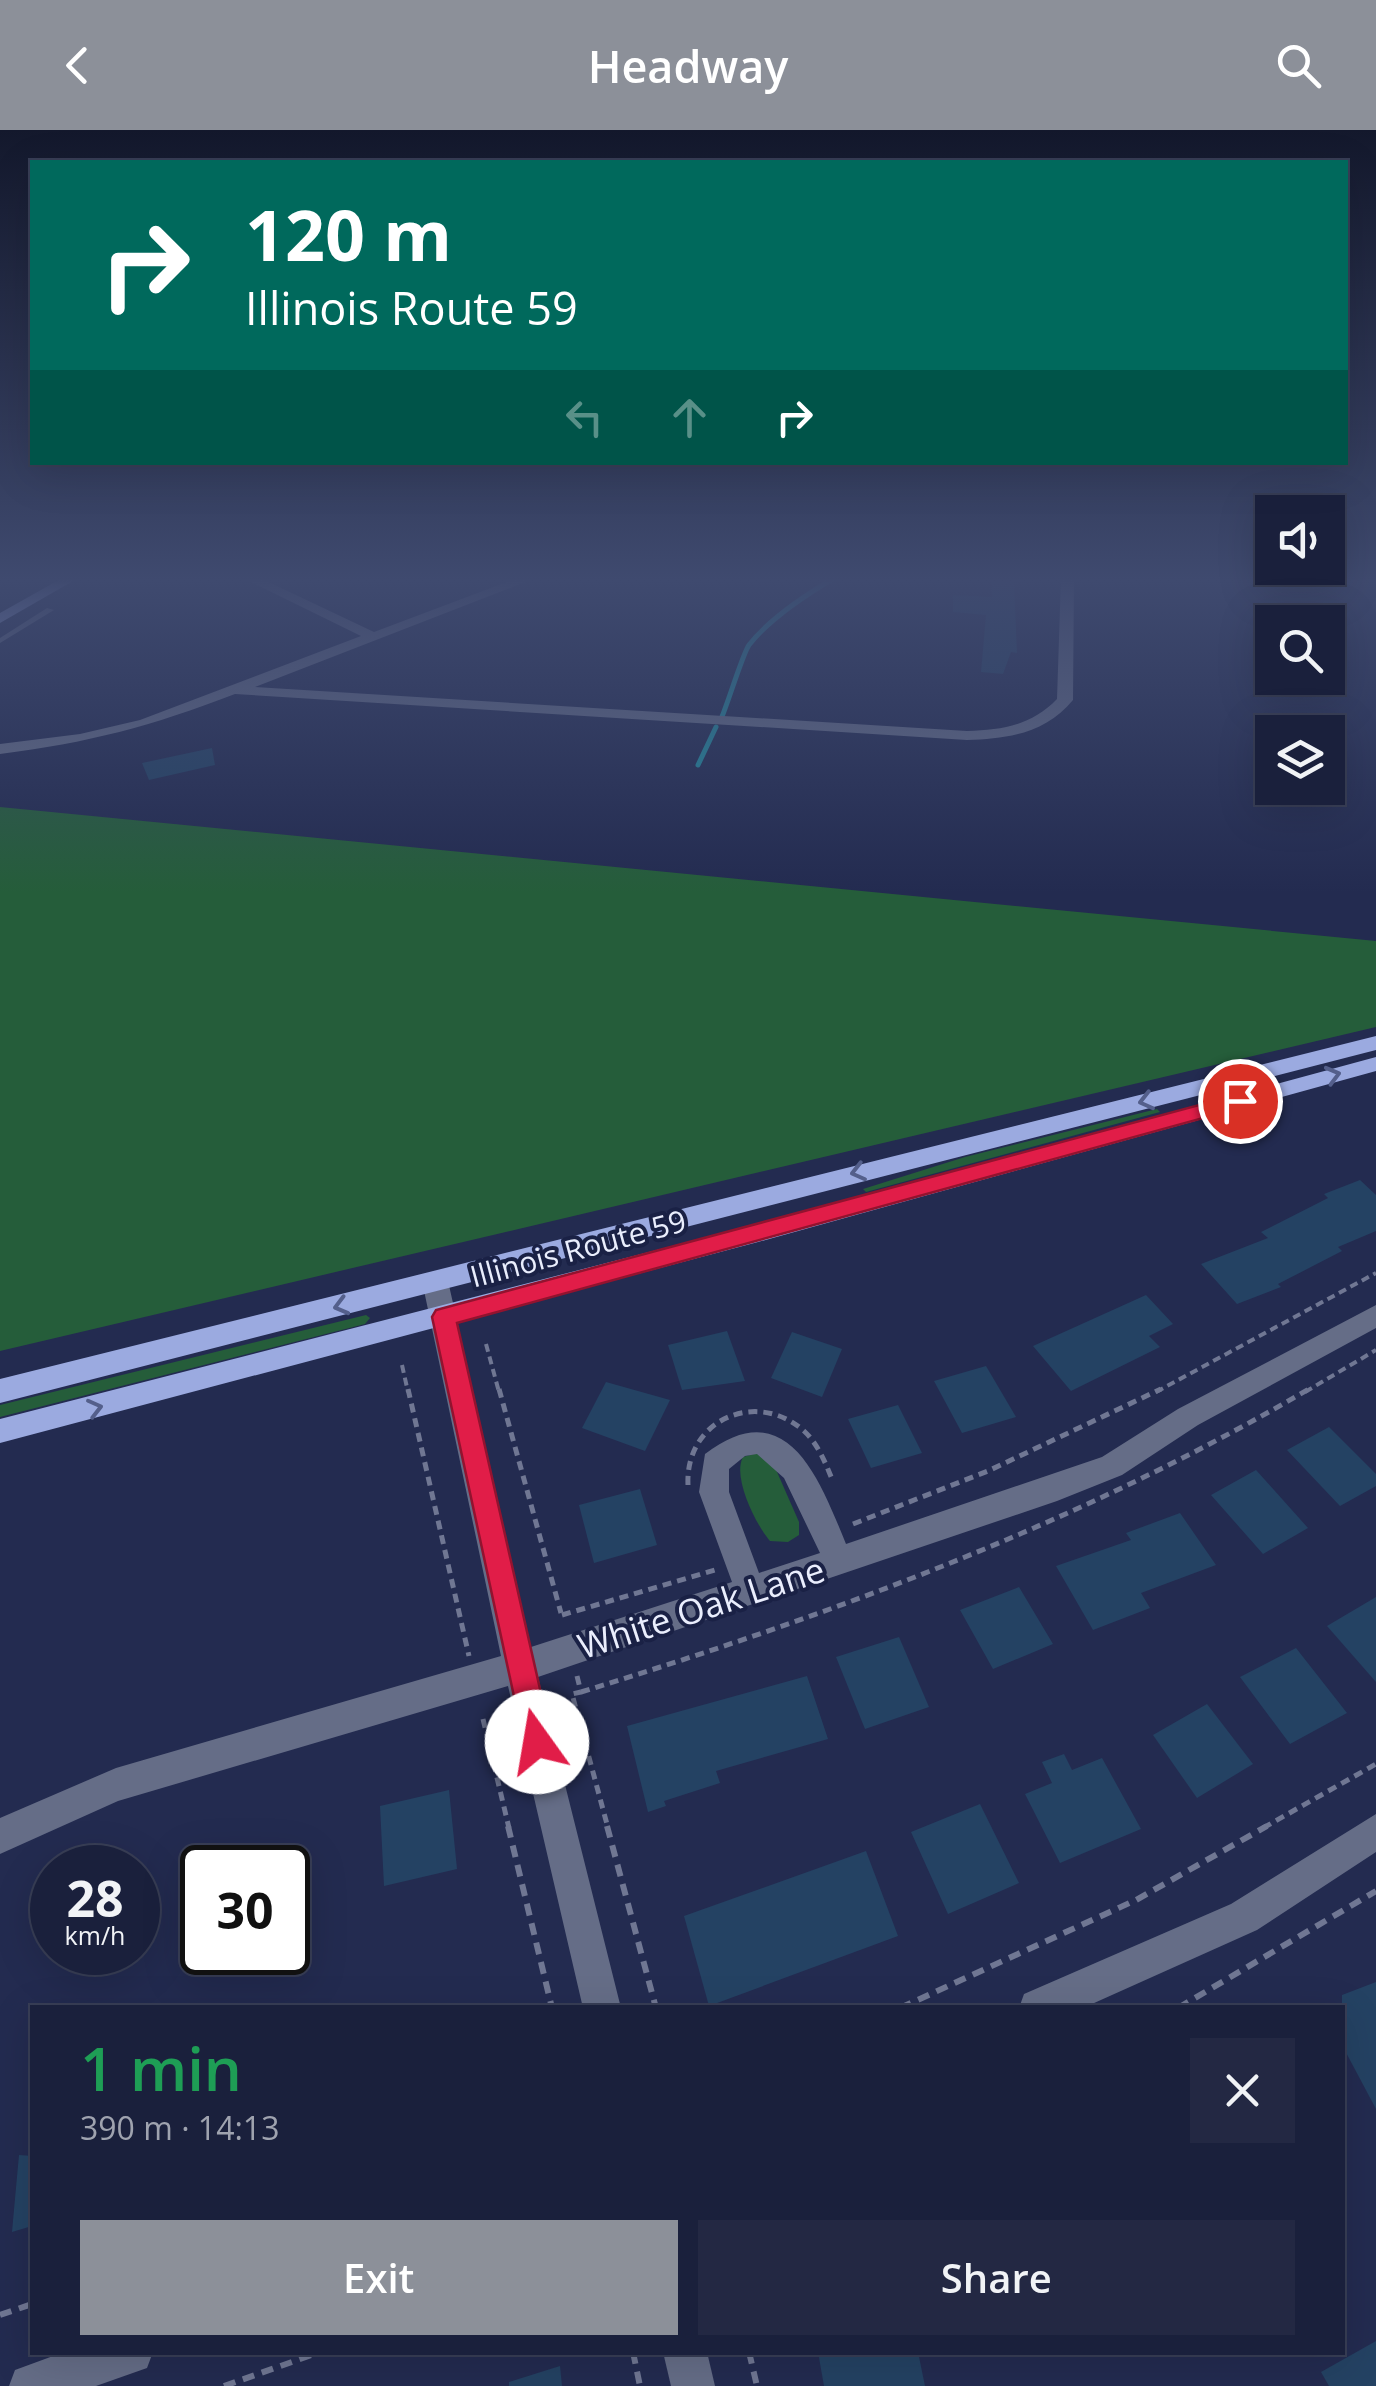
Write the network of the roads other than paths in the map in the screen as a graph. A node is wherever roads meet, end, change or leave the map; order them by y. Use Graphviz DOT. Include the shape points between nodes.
graph roads {
  1 [pos="256,682"];
  2 [pos="1068,682"];
  3 [pos="237,690"];
  4 [pos="0,749"];
  5 [pos="1376,1043"];
  6 [pos="1376,1064"];
  7 [pos="436,1281"];
  8 [pos="1376,1316"];
  9 [pos="444,1317"];
  10 [pos="0,1391"];
  11 [pos="0,1431"];
  12 [pos="838,1561"];
  13 [pos="750,1590"];
  14 [pos="519,1666"];
  15 [pos="1376,1832"];
  16 [pos="0,1836"];
  17 [pos="601,2005"];
  18 [pos="1045,2005"];
  19 [pos="122,2355"];
  20 [pos="686,2355"];
  21 [pos="35,2385"];
  22 [pos="693,2386"];
  1 -- 3 [label="street"];
  2 -- 3 [label="street" via="1062,705 1039,723 972,736"];
  3 -- 4 [label="street" via="115,732"];
  5 -- 7 [label="main road, Illinois Route 59, one-way"];
  9 -- 6 [label="main road, Illinois Route 59, one-way"];
  7 -- 9 [label="street"];
  7 -- 10 [label="main road, Illinois Route 59, one-way"];
  8 -- 12 [label="street, White Oak Lane" via="1188,1417 1112,1466"];
  11 -- 9 [label="main road, Illinois Route 59, one-way"];
  9 -- 14 [label="street"];
  12 -- 13 [label="street, White Oak Lane"];
  12 -- 13 [label="street" via="789,1456 769,1446 728,1449 715,1463 714,1492"];
  13 -- 14 [label="street, White Oak Lane"];
  14 -- 16 [label="street, White Oak Lane" via="116,1785"];
  14 -- 17 [label="street"];
  15 -- 18 [label="street" via="1244,1918"];
  19 -- 21 [label="street"];
  20 -- 22 [label="street"];
}
